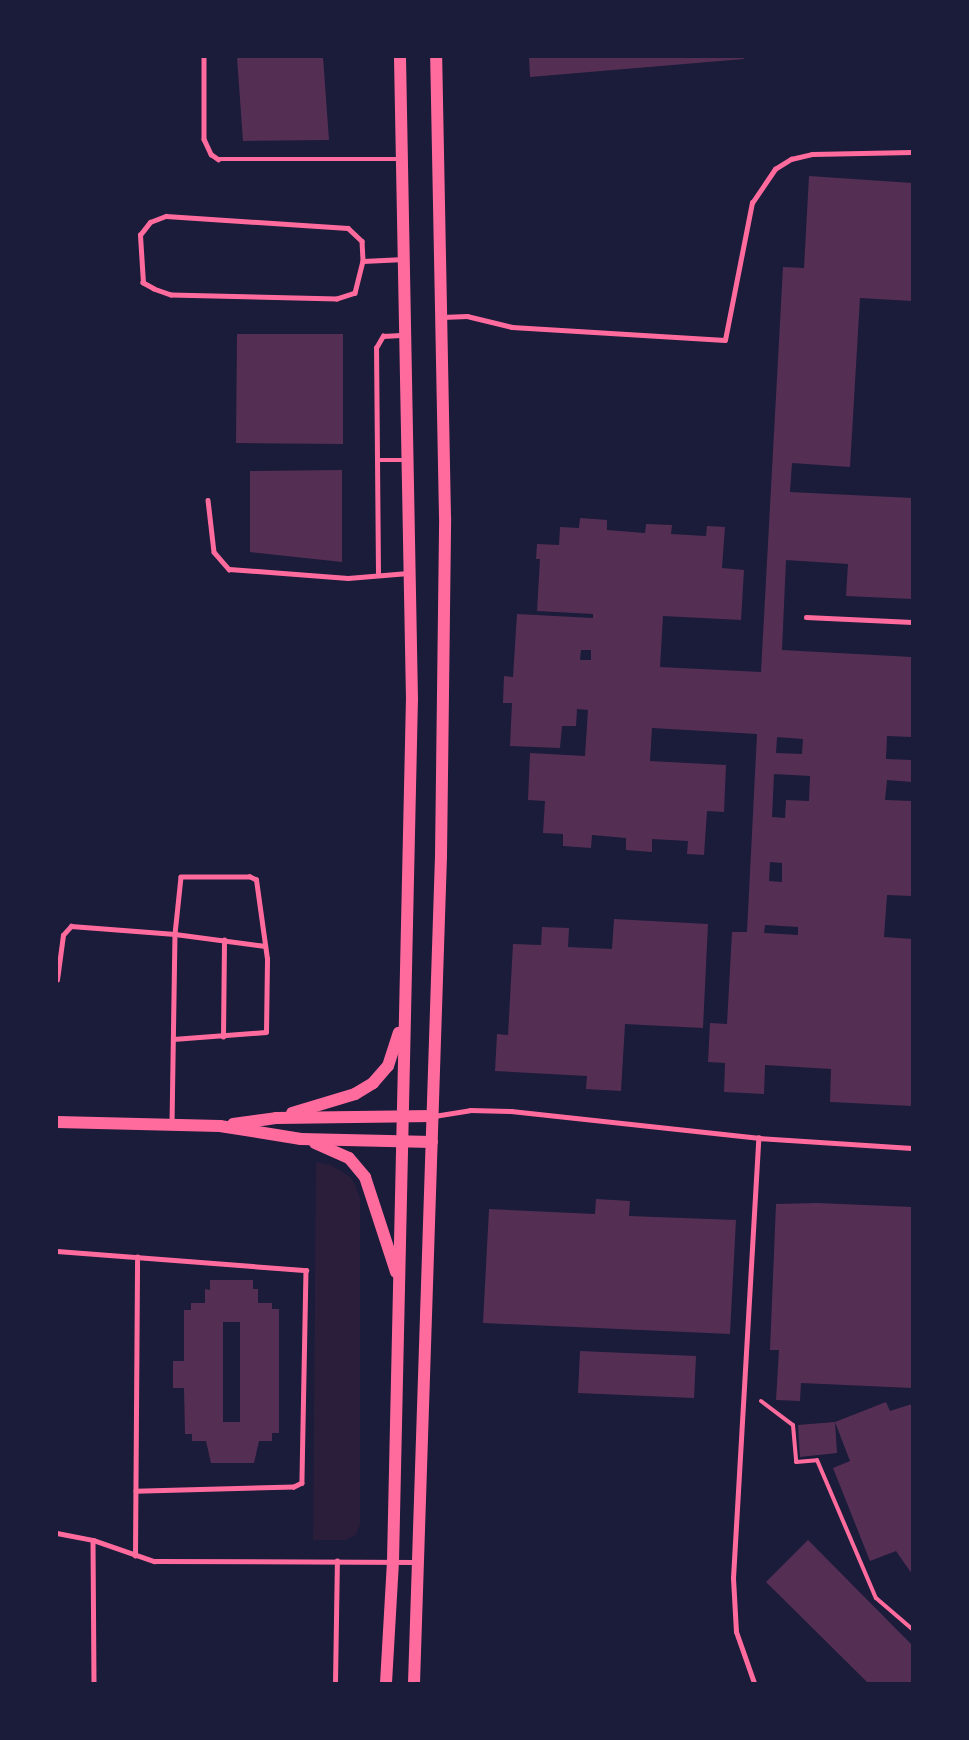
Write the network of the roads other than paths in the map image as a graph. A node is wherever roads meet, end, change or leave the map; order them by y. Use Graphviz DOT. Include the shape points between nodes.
graph roads {
  1 [pos="204,57"];
  2 [pos="400,57"];
  3 [pos="436,57"];
  4 [pos="912,152"];
  5 [pos="402,159"];
  6 [pos="404,259"];
  7 [pos="363,261"];
  8 [pos="440,317"];
  9 [pos="406,335"];
  10 [pos="377,460"];
  11 [pos="410,460"];
  12 [pos="208,500"];
  13 [pos="378,573"];
  14 [pos="411,573"];
  15 [pos="806,617"];
  16 [pos="912,622"];
  17 [pos="175,934"];
  18 [pos="224,940"];
  19 [pos="265,946"];
  20 [pos="57,980"];
  21 [pos="406,1003"];
  22 [pos="223,1037"];
  23 [pos="173,1039"];
  24 [pos="433,1116"];
  25 [pos="402,1117"];
  26 [pos="276,1118"];
  27 [pos="57,1122"];
  28 [pos="172,1124"];
  29 [pos="220,1126"];
  30 [pos="300,1138"];
  31 [pos="758,1138"];
  32 [pos="401,1142"];
  33 [pos="432,1142"];
  34 [pos="912,1148"];
  35 [pos="57,1251"];
  36 [pos="137,1257"];
  37 [pos="399,1284"];
  38 [pos="136,1491"];
  39 [pos="57,1533"];
  40 [pos="93,1540"];
  41 [pos="135,1556"];
  42 [pos="337,1561"];
  43 [pos="393,1561"];
  44 [pos="421,1562"];
  45 [pos="94,1683"];
  46 [pos="335,1683"];
  47 [pos="386,1683"];
  48 [pos="414,1683"];
  49 [pos="754,1683"];
  1 -- 5 [label="lane" via="204,139 218,159"];
  2 -- 5 [label="main road"];
  3 -- 8 [label="main road"];
  4 -- 8 [label="lane" via="812,154 791,159 775,169 752,203 725,340 503,326 467,316"];
  5 -- 6 [label="main road"];
  6 -- 7 [label="lane"];
  6 -- 9 [label="main road"];
  7 -- 7 [label="lane" via="355,294 337,299 171,295 143,283 141,235 150,222 166,216 348,228 362,241"];
  8 -- 24 [label="main road" via="445,529"];
  9 -- 10 [label="lane" via="383,336 377,344"];
  9 -- 11 [label="main road"];
  10 -- 11 [label="lane"];
  10 -- 13 [label="lane"];
  11 -- 14 [label="main road"];
  12 -- 13 [label="lane" via="214,552 229,569 348,578"];
  13 -- 14 [label="lane"];
  14 -- 21 [label="main road"];
  15 -- 16 [label="lane"];
  17 -- 18 [label="lane"];
  17 -- 19 [label="lane" via="181,877 249,877 259,886"];
  17 -- 20 [label="lane" via="70,926 63,935"];
  17 -- 23 [label="lane"];
  18 -- 19 [label="lane"];
  18 -- 22 [label="lane"];
  19 -- 22 [label="lane" via="266,1032"];
  21 -- 25 [label="main road"];
  21 -- 26 [label="main road" via="388,1066 373,1083 333,1101"];
  22 -- 23 [label="lane"];
  23 -- 28 [label="lane"];
  24 -- 25 [label="main road"];
  24 -- 31 [label="lane" via="470,1110 510,1111"];
  24 -- 33 [label="main road"];
  25 -- 26 [label="main road"];
  25 -- 32 [label="main road"];
  26 -- 29 [label="main road"];
  27 -- 28 [label="main road"];
  28 -- 29 [label="main road"];
  29 -- 30 [label="main road"];
  30 -- 32 [label="main road"];
  30 -- 37 [label="main road" via="339,1151 365,1177"];
  31 -- 34 [label="lane"];
  31 -- 49 [label="lane" via="733,1578 736,1632"];
  32 -- 33 [label="main road"];
  32 -- 37 [label="main road"];
  33 -- 44 [label="main road"];
  35 -- 36 [label="lane"];
  36 -- 38 [label="lane"];
  36 -- 38 [label="lane" via="306,1270 302,1482 294,1487"];
  37 -- 43 [label="main road"];
  38 -- 41 [label="lane"];
  39 -- 40 [label="lane"];
  40 -- 41 [label="lane"];
  40 -- 45 [label="lane"];
  41 -- 42 [label="lane" via="154,1561"];
  42 -- 43 [label="lane"];
  42 -- 46 [label="lane"];
  43 -- 44 [label="lane"];
  43 -- 47 [label="main road"];
  44 -- 48 [label="main road"];
}
